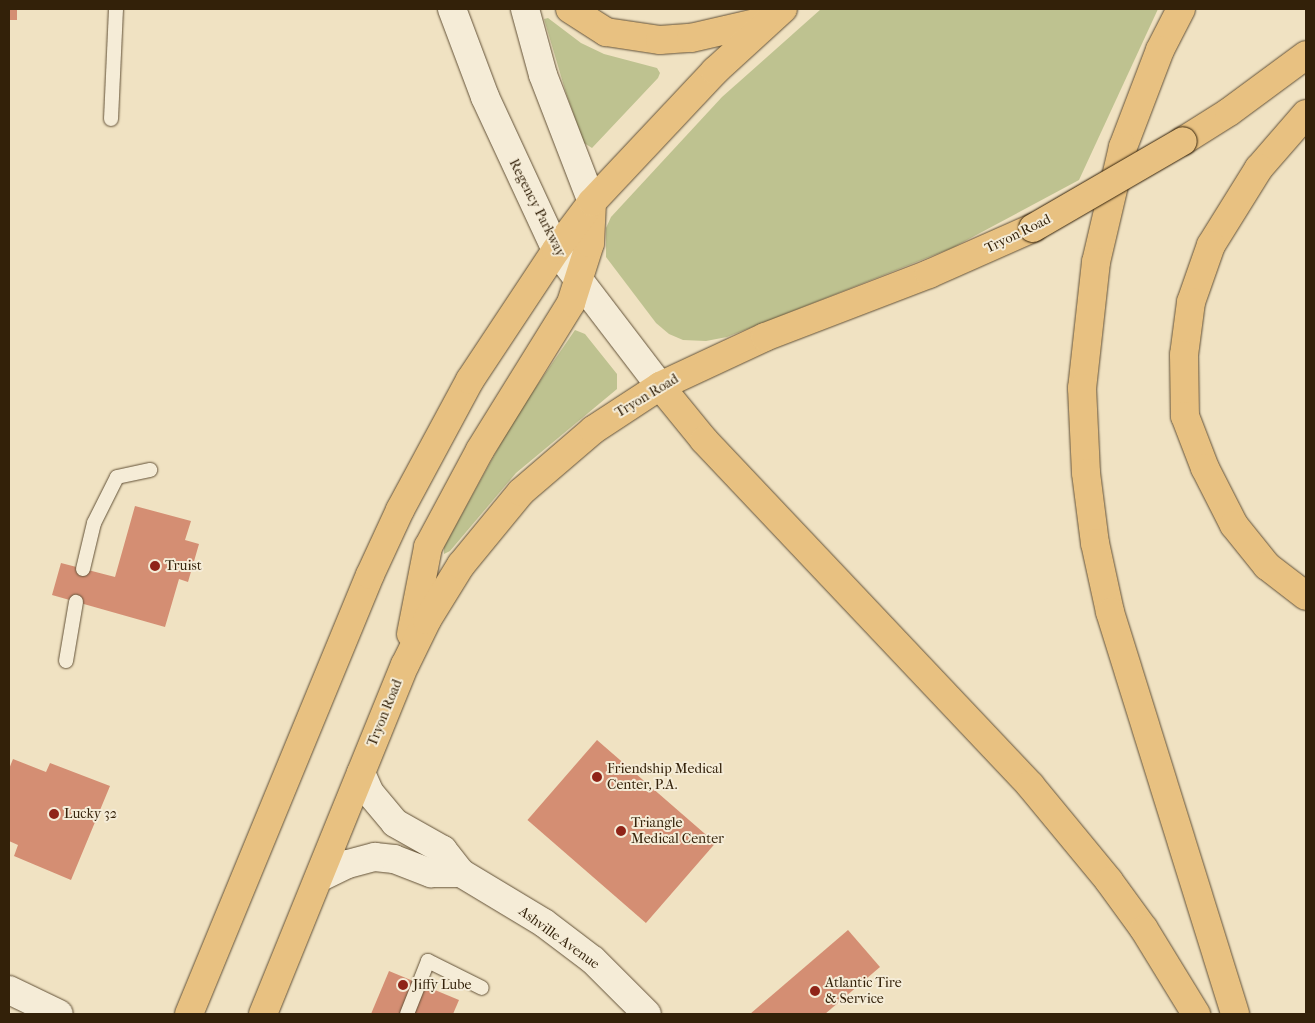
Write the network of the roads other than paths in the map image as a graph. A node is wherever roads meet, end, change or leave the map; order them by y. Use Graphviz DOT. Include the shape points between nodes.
graph roads {
  1 [pos="116,9"];
  2 [pos="452,9"];
  3 [pos="525,9"];
  4 [pos="570,9"];
  5 [pos="1181,9"];
  6 [pos="777,14"];
  7 [pos="1306,54"];
  8 [pos="1306,114"];
  9 [pos="111,119"];
  10 [pos="592,202"];
  11 [pos="556,250"];
  12 [pos="580,281"];
  13 [pos="660,386"];
  14 [pos="150,470"];
  15 [pos="83,569"];
  16 [pos="1306,596"];
  17 [pos="76,602"];
  18 [pos="66,660"];
  19 [pos="405,665"];
  20 [pos="361,773"];
  21 [pos="461,873"];
  22 [pos="319,878"];
  23 [pos="482,988"];
  24 [pos="9,990"];
  25 [pos="59,1014"];
  26 [pos="189,1014"];
  27 [pos="263,1014"];
  28 [pos="407,1014"];
  29 [pos="648,1014"];
  30 [pos="1196,1014"];
  31 [pos="1235,1014"];
  1 -- 9 [label="lane"];
  2 -- 11 [label="street, Regency Parkway" via="488,106"];
  3 -- 10 [label="street" via="543,75"];
  4 -- 6 [label="main road" via="606,32 660,40 691,38"];
  5 -- 31 [label="main road" via="1160,50 1130,128 1096,262 1082,388 1086,473 1095,543 1110,612"];
  6 -- 10 [label="main road" via="664,123"];
  7 -- 13 [label="main road, Tryon Road, bridge" via="1229,112 1033,228 938,270 765,337"];
  8 -- 16 [label="main road" via="1259,168 1211,245 1192,302 1184,355 1185,416 1205,468 1234,525 1250,546 1267,566"];
  10 -- 11 [label="main road"];
  10 -- 12 [label="main road" via="590,243"];
  11 -- 12 [label="street, Regency Parkway"];
  11 -- 26 [label="main road" via="470,380 400,510 315,702"];
  12 -- 13 [label="street, Regency Parkway"];
  12 -- 19 [label="main road" via="560,322 480,450 428,547"];
  13 -- 19 [label="main road, Tryon Road" via="593,430 522,492 461,565"];
  13 -- 30 [label="main road" via="704,440 1030,785 1144,928"];
  14 -- 15 [label="lane" via="117,477 94,523"];
  17 -- 18 [label="lane"];
  19 -- 20 [label="main road, Tryon Road"];
  20 -- 21 [label="street, Ashville Avenue" via="370,793 395,824 443,850"];
  20 -- 22 [label="main road, Tryon Road"];
  21 -- 22 [label="street" via="431,873 394,859 375,857 348,864"];
  21 -- 29 [label="street, Ashville Avenue" via="544,924 593,960"];
  22 -- 27 [label="main road, Tryon Road"];
  23 -- 28 [label="lane" via="428,961"];
  24 -- 25 [label="street"];
}
